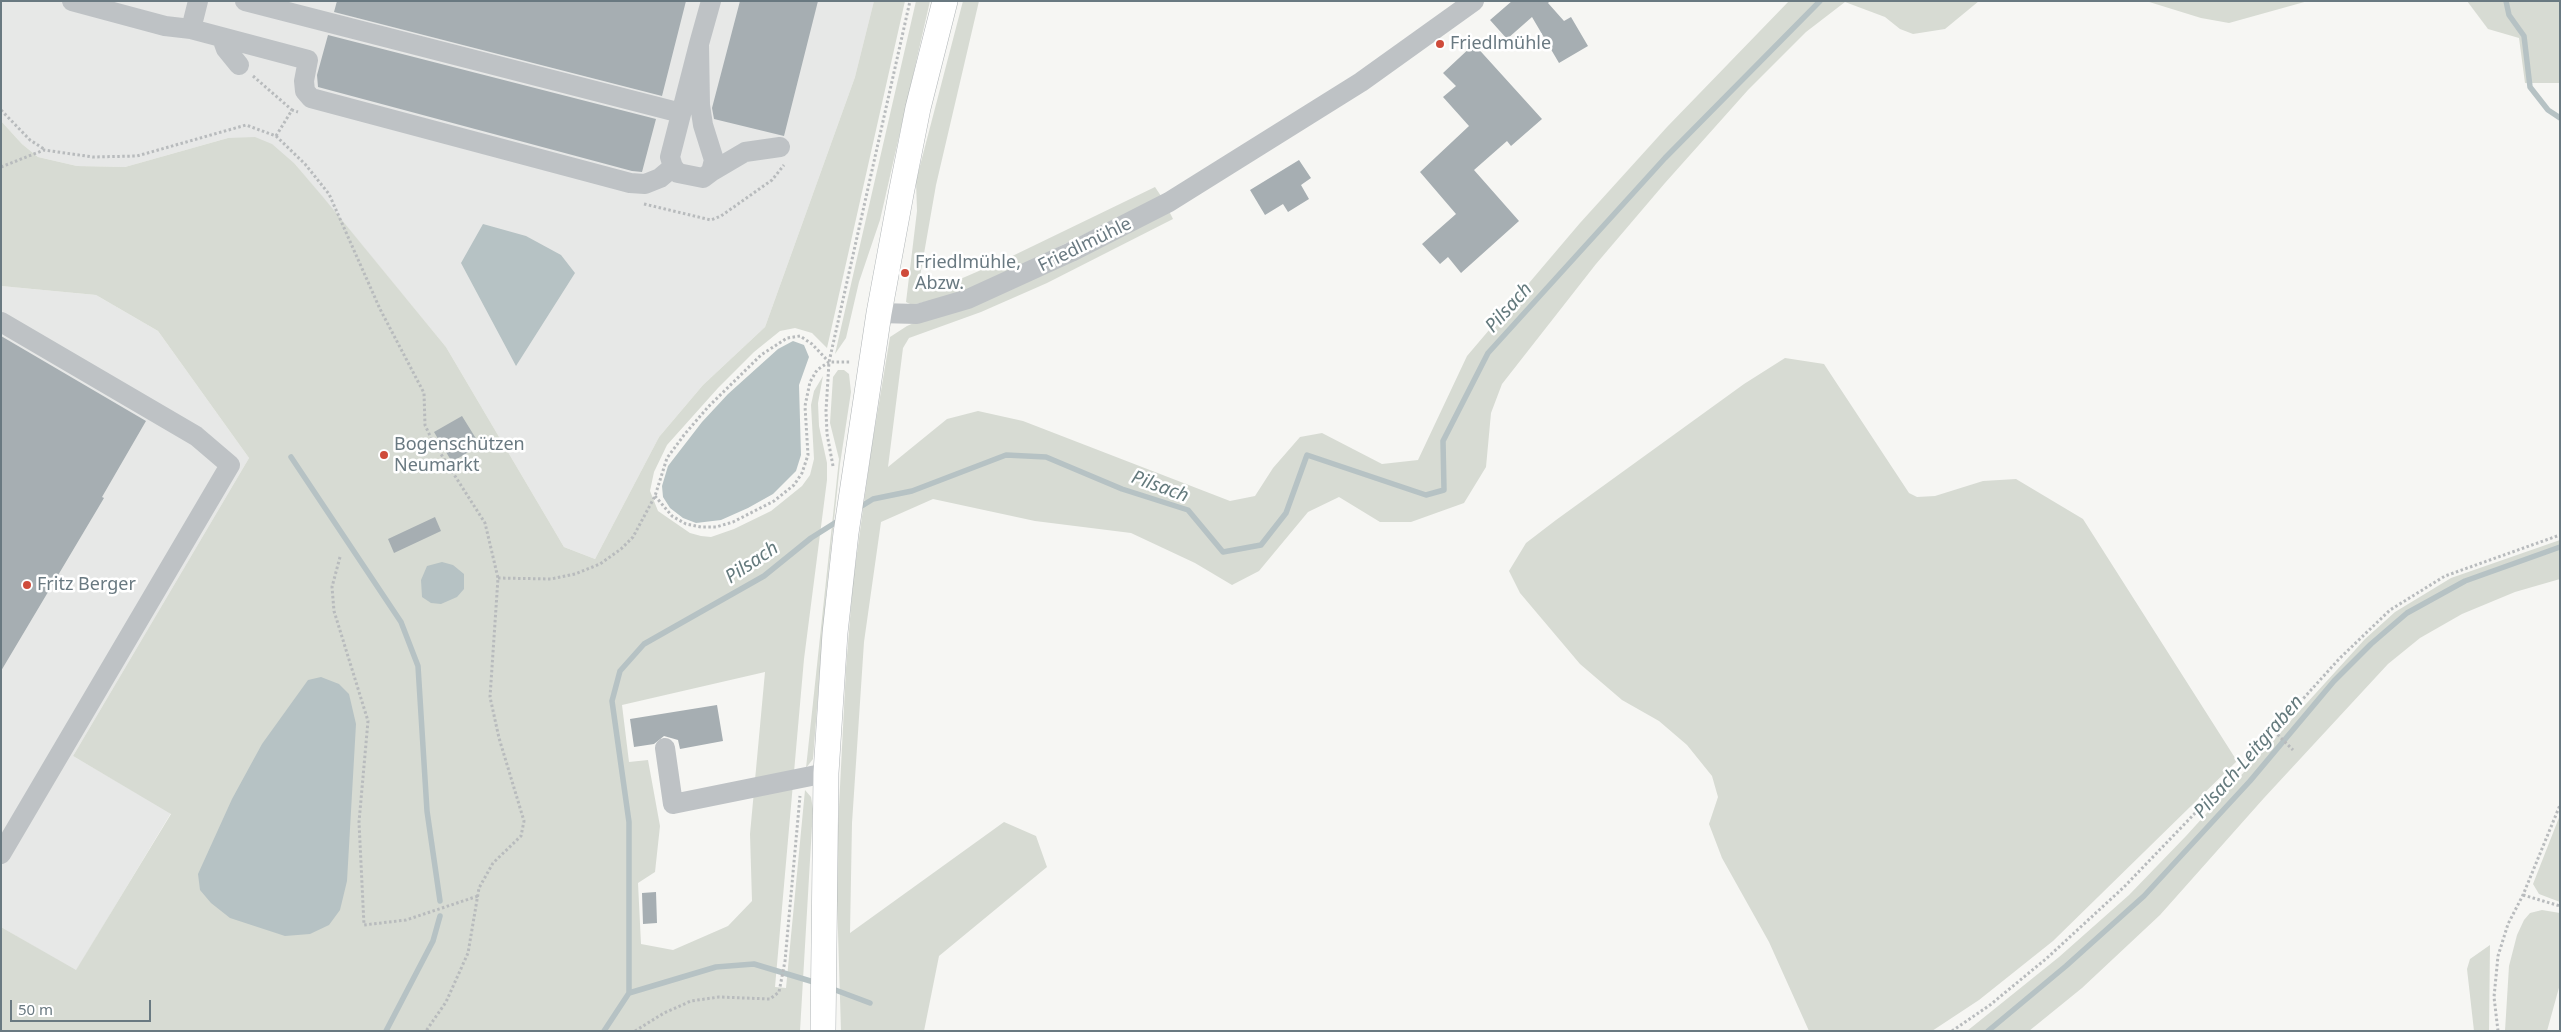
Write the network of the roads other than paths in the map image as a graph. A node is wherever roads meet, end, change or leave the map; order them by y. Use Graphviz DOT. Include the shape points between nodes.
graph roads {
  1 [pos="72,1"];
  2 [pos="198,1"];
  3 [pos="246,1"];
  4 [pos="712,1"];
  5 [pos="945,1"];
  6 [pos="1474,1"];
  7 [pos="191,29"];
  8 [pos="222,38"];
  9 [pos="699,44"];
  10 [pos="239,65"];
  11 [pos="681,113"];
  12 [pos="780,147"];
  13 [pos="672,167"];
  14 [pos="711,172"];
  15 [pos="879,313"];
  16 [pos="1,322"];
  17 [pos="665,748"];
  18 [pos="826,773"];
  19 [pos="1,854"];
  20 [pos="824,1031"];
  1 -- 7 [label="street" via="165,26"];
  2 -- 7 [label="street"];
  3 -- 11 [label="street"];
  4 -- 9 [label="street"];
  5 -- 15 [label="main road" via="918,108"];
  6 -- 15 [label="street, Friedlmühle" via="1361,82 1169,202 968,299 917,314"];
  7 -- 8 [label="street"];
  8 -- 10 [label="street"];
  8 -- 13 [label="street" via="308,60 304,81 305,91 311,98 630,183 645,184 660,178"];
  9 -- 11 [label="street"];
  9 -- 14 [label="street" via="700,105 714,160"];
  11 -- 13 [label="street" via="670,157"];
  12 -- 14 [label="street" via="745,152"];
  13 -- 14 [label="street" via="688,177 703,178"];
  15 -- 18 [label="main road" via="843,474 846,533 835,633"];
  16 -- 19 [label="street" via="196,436 230,465"];
  17 -- 18 [label="street" via="673,804"];
  18 -- 20 [label="main road"];
}
